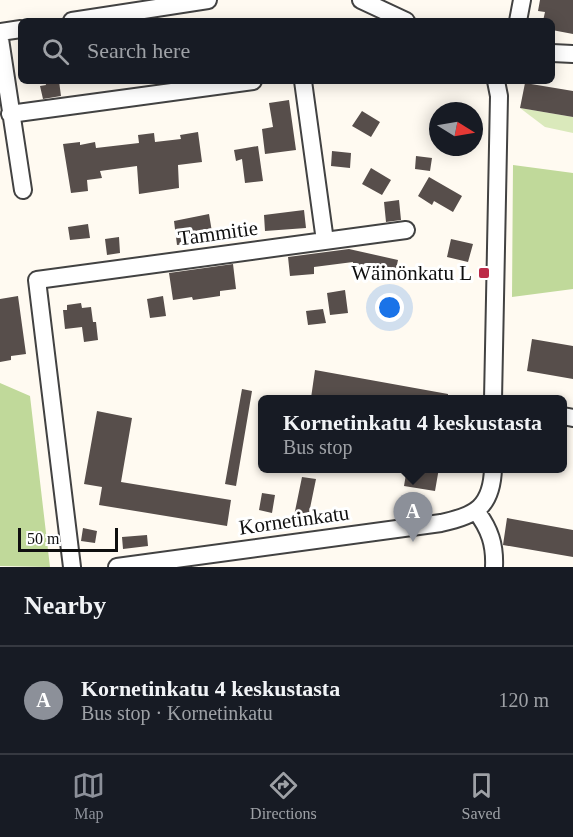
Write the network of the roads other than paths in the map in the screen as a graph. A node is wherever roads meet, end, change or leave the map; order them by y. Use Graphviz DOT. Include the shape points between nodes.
graph roads {
  1 [pos="208,0"];
  2 [pos="361,0"];
  3 [pos="522,0"];
  4 [pos="91,18"];
  5 [pos="400,18"];
  6 [pos="519,18"];
  7 [pos="18,29"];
  8 [pos="0,32"];
  9 [pos="0,39"];
  10 [pos="555,53"];
  11 [pos="573,54"];
  12 [pos="231,84"];
  13 [pos="303,84"];
  14 [pos="497,84"];
  15 [pos="10,114"];
  16 [pos="23,190"];
  17 [pos="406,230"];
  18 [pos="326,241"];
  19 [pos="493,395"];
  20 [pos="493,473"];
  21 [pos="476,511"];
  22 [pos="72,567"];
  23 [pos="117,567"];
  24 [pos="494,567"];
  1 -- 4 [label="street"];
  2 -- 5 [label="street"];
  3 -- 6 [label="street"];
  7 -- 8 [label="street"];
  9 -- 15 [label="street"];
  10 -- 11 [label="street"];
  12 -- 15 [label="street"];
  13 -- 18 [label="street"];
  14 -- 19 [label="street"];
  15 -- 16 [label="street"];
  17 -- 18 [label="street, Tammitie"];
  18 -- 22 [label="street, Tammitie" via="37,280"];
  20 -- 21 [label="street" via="487,499"];
  21 -- 23 [label="street, Kornetinkatu" via="441,523"];
  21 -- 24 [label="street" via="488,525 495,549"];
}
